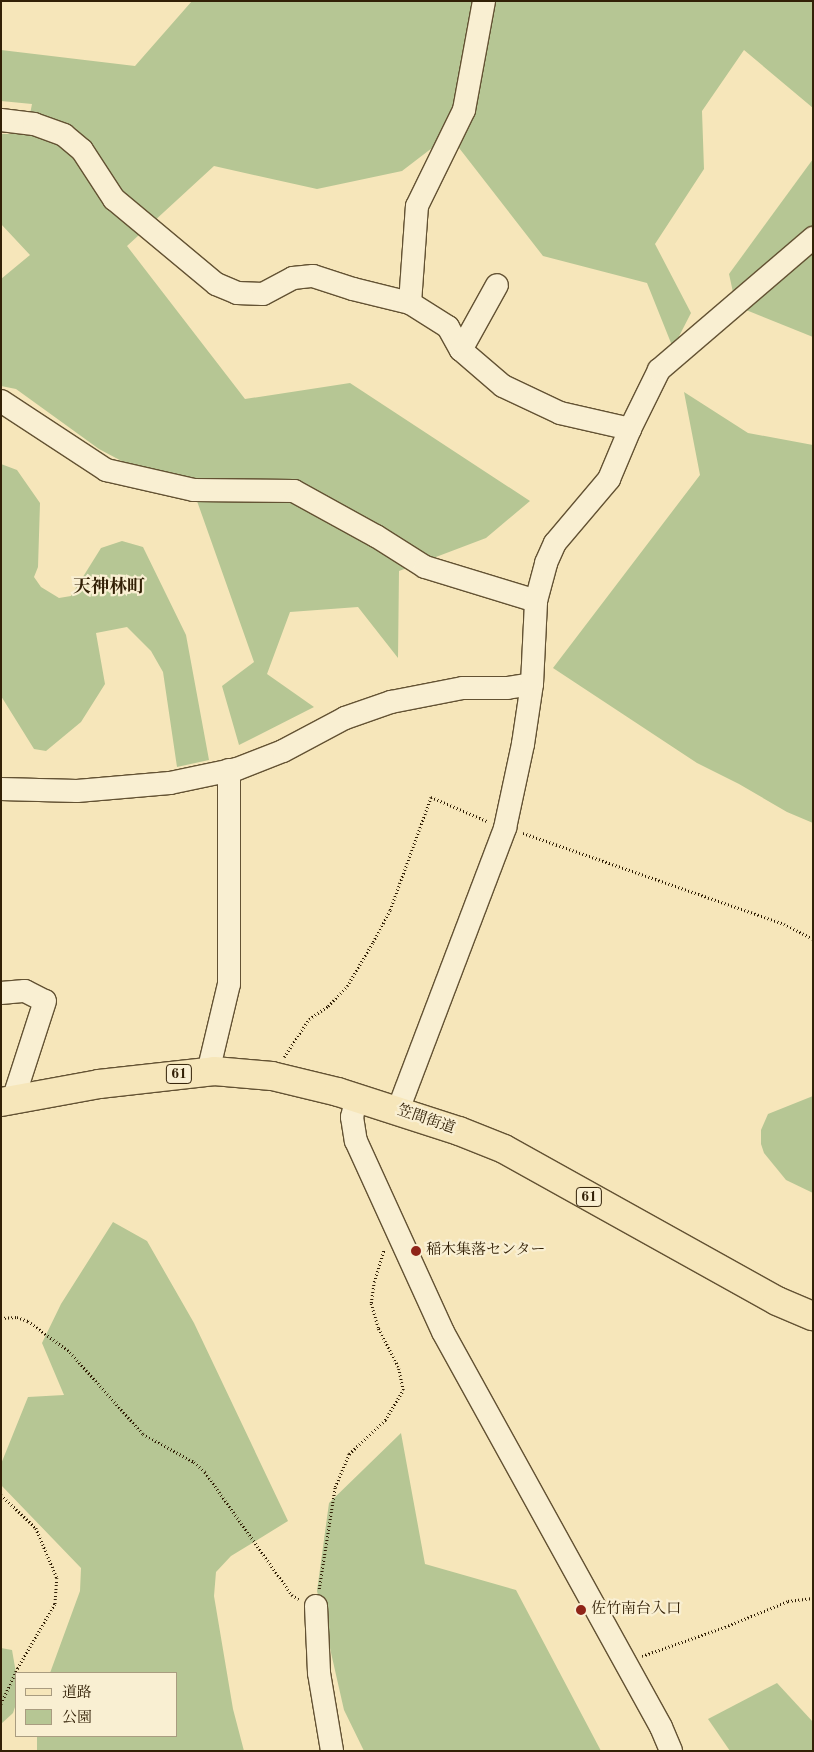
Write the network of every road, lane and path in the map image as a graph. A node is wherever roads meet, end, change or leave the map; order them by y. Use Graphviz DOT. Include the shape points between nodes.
graph roads {
  1 [pos="484,1"];
  2 [pos="1,120"];
  3 [pos="813,238"];
  4 [pos="497,286"];
  5 [pos="410,303"];
  6 [pos="462,350"];
  7 [pos="1,401"];
  8 [pos="630,429"];
  9 [pos="536,601"];
  10 [pos="532,684"];
  11 [pos="229,770"];
  12 [pos="1,789"];
  13 [pos="504,828"];
  14 [pos="813,938"];
  15 [pos="1,993"];
  16 [pos="208,1072"];
  17 [pos="272,1076"];
  18 [pos="356,1097"];
  19 [pos="7,1101"];
  20 [pos="398,1110"];
  21 [pos="395,1228"];
  22 [pos="813,1316"];
  23 [pos="1,1318"];
  24 [pos="1,1495"];
  25 [pos="813,1598"];
  26 [pos="316,1606"];
  27 [pos="624,1663"];
  28 [pos="16,1672"];
  29 [pos="15,1674"];
  30 [pos="1,1704"];
  31 [pos="332,1751"];
  32 [pos="671,1751"];
  1 -- 5 [label="street" via="464,110 417,206"];
  2 -- 5 [label="street" via="34,124 64,135 82,150 114,199 216,284 237,293 263,294 293,278 313,276"];
  3 -- 8 [label="street" via="659,370"];
  4 -- 6 [label="street"];
  5 -- 6 [label="street" via="448,327"];
  6 -- 8 [label="street" via="503,386 560,413"];
  7 -- 9 [label="street" via="106,470 194,490 294,491 425,567"];
  8 -- 9 [label="street" via="609,479 555,543"];
  9 -- 10 [label="street"];
  10 -- 11 [label="street" via="463,688 391,702 345,718 283,751"];
  10 -- 13 [label="street" via="523,744"];
  11 -- 12 [label="street" via="170,782 77,791"];
  11 -- 16 [label="street" via="228,984"];
  13 -- 14 [label="path" via="538,837 784,924"];
  13 -- 17 [label="path" via="431,797 390,910 373,942 347,986 328,1006 309,1019"];
  13 -- 20 [label="street"];
  15 -- 19 [label="street" via="25,990 45,1001"];
  16 -- 17 [label="main road, 笠間街道 / 61"];
  16 -- 19 [label="main road, 笠間街道 / 61" via="99,1084"];
  17 -- 18 [label="main road, 笠間街道 / 61"];
  18 -- 20 [label="main road, 笠間街道 / 61"];
  18 -- 21 [label="street" via="352,1117 354,1134"];
  20 -- 22 [label="main road, 笠間街道 / 61" via="504,1149 777,1301"];
  21 -- 26 [label="path" via="380,1257 371,1303 378,1328 398,1367 403,1390 385,1420 349,1454 335,1488"];
  21 -- 27 [label="street" via="443,1332"];
  23 -- 26 [label="path" via="17,1317 28,1321 70,1352 143,1434 194,1462 205,1472 292,1595"];
  24 -- 28 [label="path" via="36,1528 57,1578 55,1604"];
  25 -- 27 [label="path" via="788,1601 725,1628"];
  26 -- 31 [label="street" via="319,1673"];
  27 -- 32 [label="street"];
  29 -- 30 [label="path"];
}
